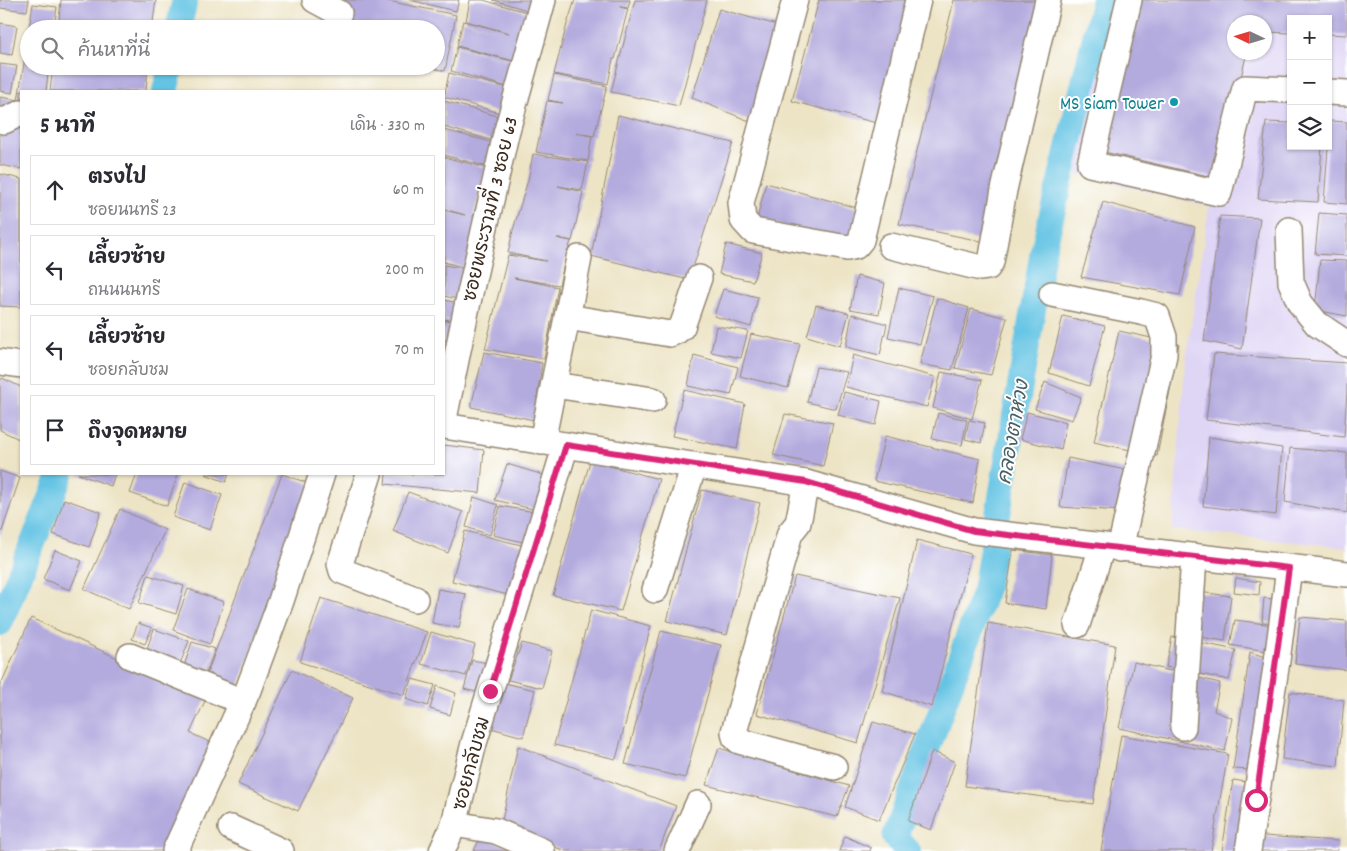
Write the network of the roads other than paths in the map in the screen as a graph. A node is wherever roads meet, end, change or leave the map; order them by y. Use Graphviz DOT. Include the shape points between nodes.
graph roads {
  1 [pos="315,0"];
  2 [pos="543,0"];
  3 [pos="795,0"];
  4 [pos="918,0"];
  5 [pos="1048,0"];
  6 [pos="1129,0"];
  7 [pos="340,13"];
  8 [pos="1287,90"];
  9 [pos="1332,92"];
  10 [pos="1347,93"];
  11 [pos="20,113"];
  12 [pos="0,120"];
  13 [pos="1289,230"];
  14 [pos="891,246"];
  15 [pos="578,258"];
  16 [pos="699,278"];
  17 [pos="1052,294"];
  18 [pos="567,317"];
  19 [pos="1347,344"];
  20 [pos="0,362"];
  21 [pos="20,366"];
  22 [pos="554,385"];
  23 [pos="653,400"];
  24 [pos="445,414"];
  25 [pos="445,426"];
  26 [pos="554,443"];
  27 [pos="694,465"];
  28 [pos="322,475"];
  29 [pos="369,475"];
  30 [pos="806,482"];
  31 [pos="1111,548"];
  32 [pos="1194,557"];
  33 [pos="1289,568"];
  34 [pos="1347,574"];
  35 [pos="656,590"];
  36 [pos="416,599"];
  37 [pos="1077,625"];
  38 [pos="130,656"];
  39 [pos="243,702"];
  40 [pos="1183,727"];
  41 [pos="834,768"];
  42 [pos="698,804"];
  43 [pos="454,824"];
  44 [pos="231,828"];
  45 [pos="175,851"];
  46 [pos="281,851"];
  47 [pos="442,851"];
  48 [pos="542,851"];
  49 [pos="677,851"];
  50 [pos="1248,851"];
  1 -- 7 [label="street"];
  2 -- 24 [label="street, ซอยพระรามที่ 3 ซอย 63" via="506,134"];
  3 -- 4 [label="street" via="741,203 743,220 753,231 847,248 856,246 861,240"];
  5 -- 14 [label="street" via="988,267 980,268"];
  6 -- 8 [label="street" via="1090,164 1219,193 1245,88"];
  9 -- 10 [label="street"];
  11 -- 12 [label="street"];
  13 -- 19 [label="street" via="1291,282 1300,303 1317,324"];
  15 -- 18 [label="street, ซอยกลับชม"];
  16 -- 18 [label="street" via="682,326 670,334"];
  17 -- 31 [label="street" via="1156,316 1164,337 1164,355"];
  18 -- 22 [label="street, ซอยกลับชม"];
  20 -- 21 [label="street"];
  22 -- 23 [label="street"];
  22 -- 26 [label="street, ซอยกลับชม"];
  25 -- 26 [label="street"];
  26 -- 27 [label="street"];
  26 -- 43 [label="street, ซอยกลับชม"];
  27 -- 30 [label="street"];
  27 -- 35 [label="street"];
  28 -- 39 [label="street" via="281,601"];
  29 -- 36 [label="street" via="340,568"];
  30 -- 31 [label="street" via="974,531"];
  30 -- 41 [label="street" via="798,523 790,533 734,732 739,741"];
  31 -- 32 [label="street"];
  31 -- 37 [label="street"];
  32 -- 33 [label="street"];
  32 -- 40 [label="street"];
  33 -- 34 [label="street"];
  33 -- 50 [label="street"];
  38 -- 39 [label="street"];
  39 -- 45 [label="street"];
  42 -- 49 [label="street"];
  43 -- 47 [label="street, ซอยกลับชม"];
  43 -- 48 [label="street" via="496,831"];
  44 -- 46 [label="street"];
}
